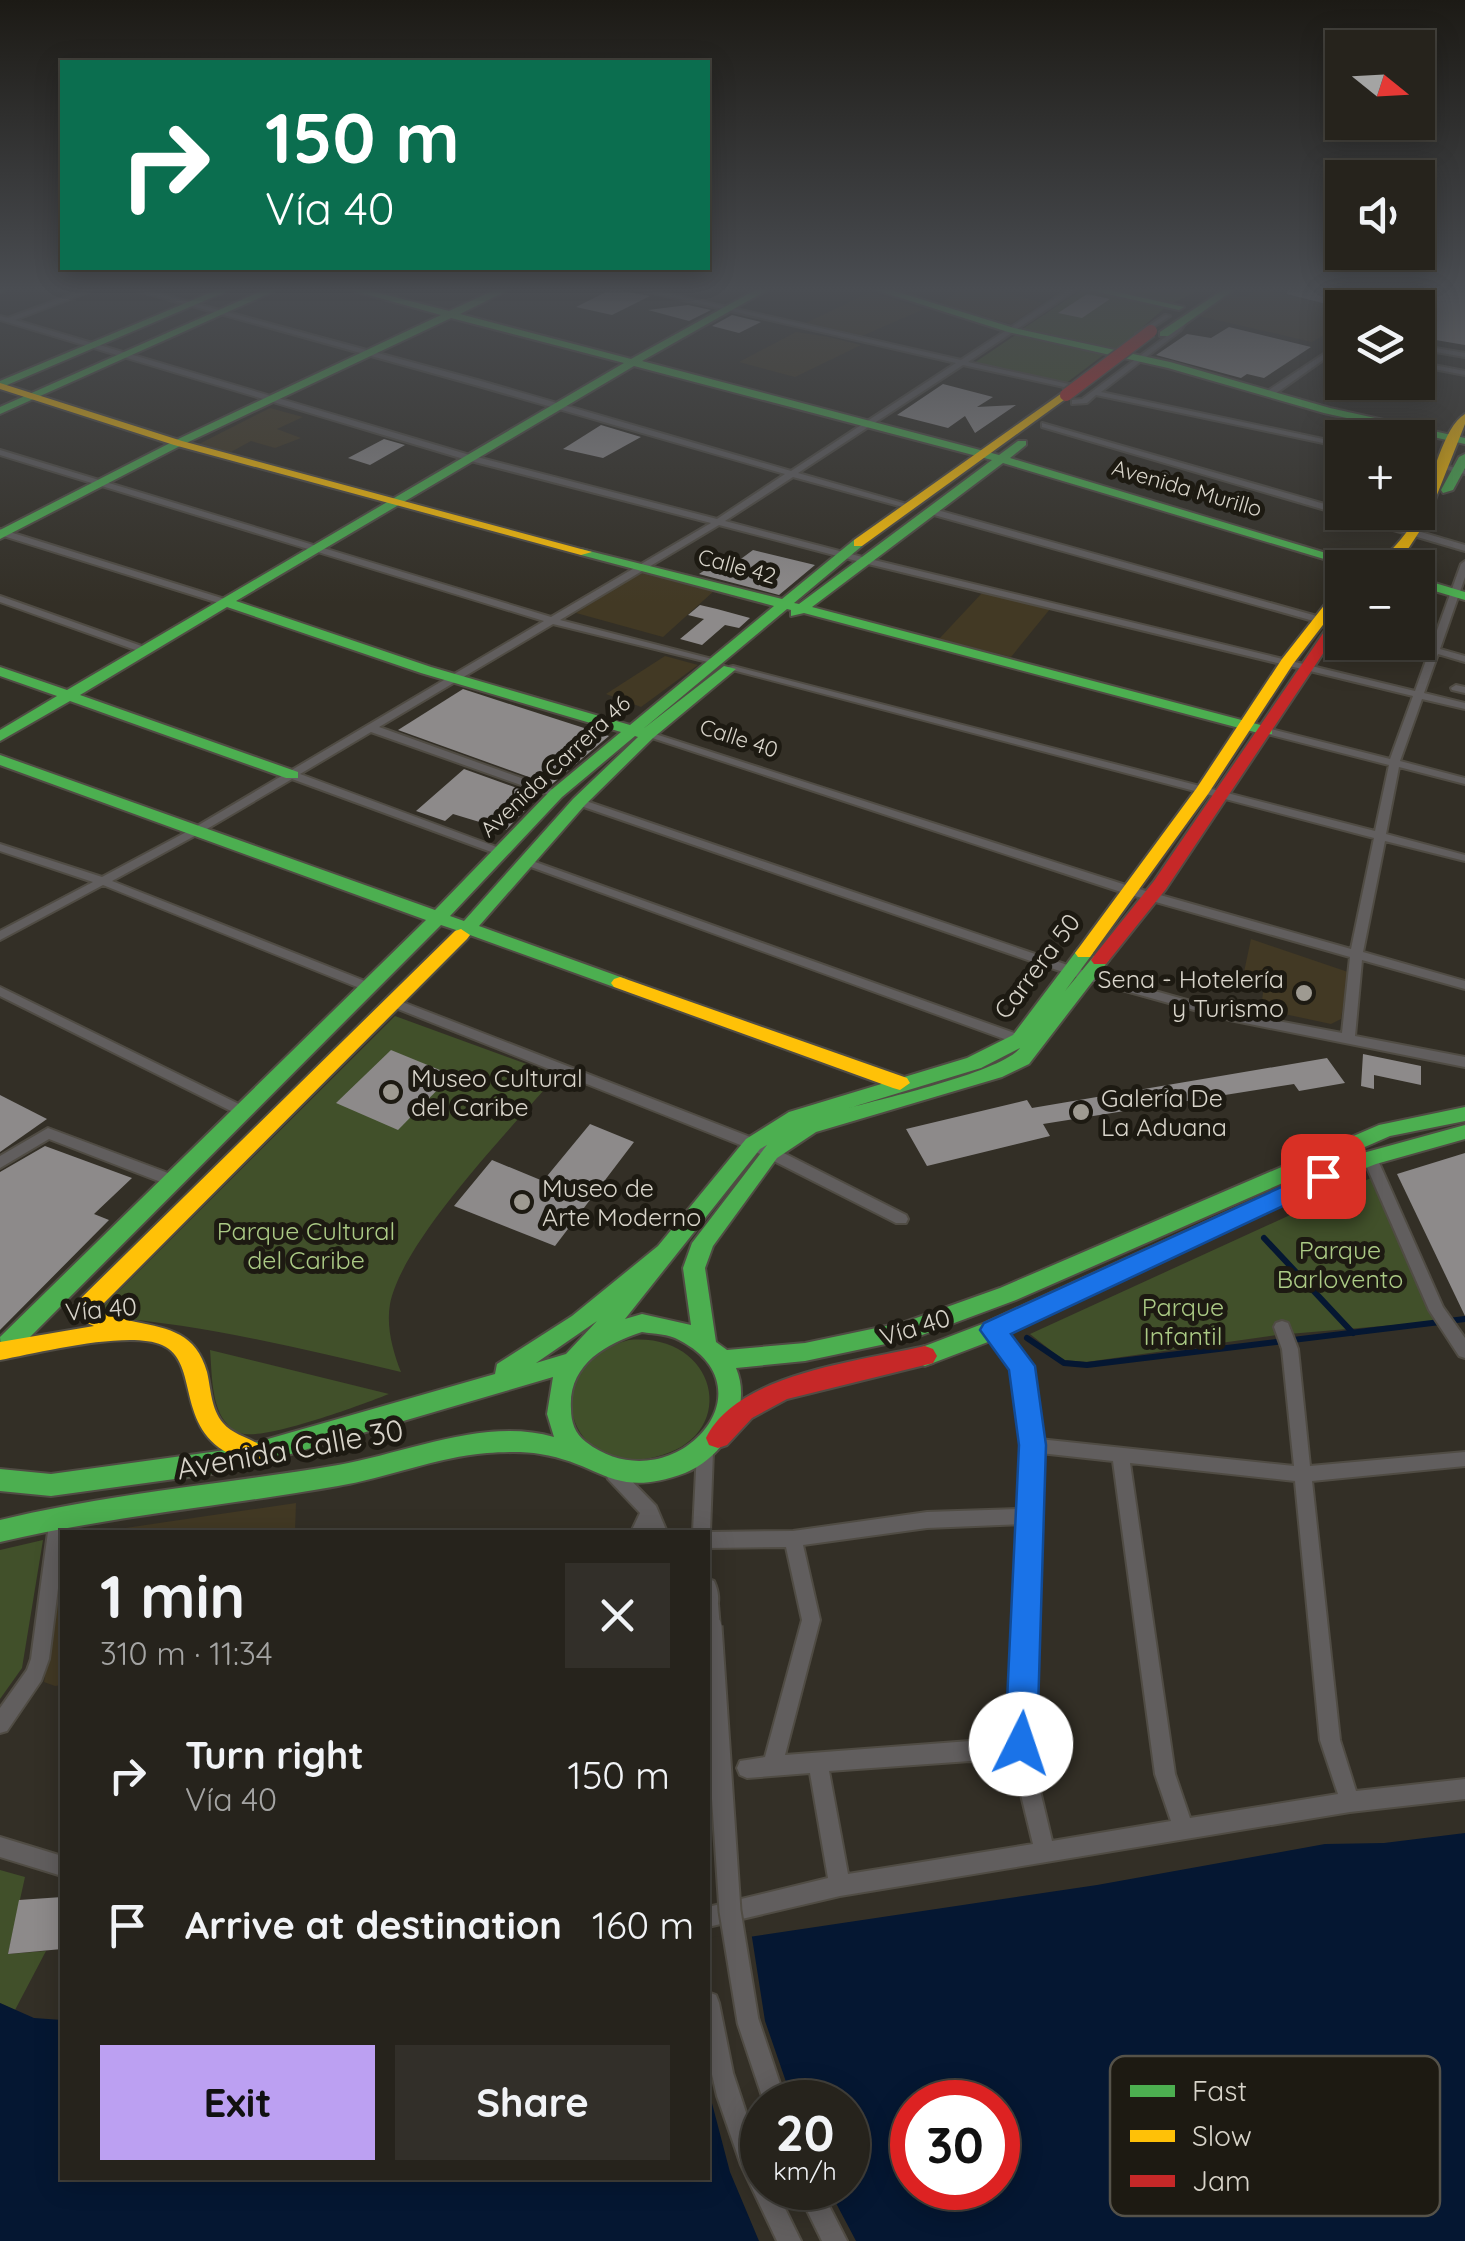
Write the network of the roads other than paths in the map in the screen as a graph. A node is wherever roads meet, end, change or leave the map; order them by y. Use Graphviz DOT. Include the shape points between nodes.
graph roads {
  1 [pos="26,394"];
  2 [pos="39,394"];
  3 [pos="248,394"];
  4 [pos="283,394"];
  5 [pos="514,394"];
  6 [pos="580,394"];
  7 [pos="770,394"];
  8 [pos="915,394"];
  9 [pos="1066,394"];
  10 [pos="1076,394"];
  11 [pos="1077,394"];
  12 [pos="1078,394"];
  13 [pos="1268,394"];
  14 [pos="34,396"];
  15 [pos="1074,396"];
  16 [pos="269,400"];
  17 [pos="559,406"];
  18 [pos="0,411"];
  19 [pos="875,420"];
  20 [pos="1045,425"];
  21 [pos="178,443"];
  22 [pos="1325,443"];
  23 [pos="993,448"];
  24 [pos="1458,448"];
  25 [pos="0,452"];
  26 [pos="470,458"];
  27 [pos="792,474"];
  28 [pos="102,483"];
  29 [pos="394,502"];
  30 [pos="918,508"];
  31 [pos="718,522"];
  32 [pos="1,533"];
  33 [pos="1420,536"];
  34 [pos="1465,548"];
  35 [pos="316,549"];
  36 [pos="1329,550"];
  37 [pos="1402,550"];
  38 [pos="853,557"];
  39 [pos="1465,564"];
  40 [pos="642,567"];
  41 [pos="1435,584"];
  42 [pos="1460,591"];
  43 [pos="0,599"];
  44 [pos="228,602"];
  45 [pos="792,607"];
  46 [pos="1325,619"];
  47 [pos="554,621"];
  48 [pos="1325,634"];
  49 [pos="1435,647"];
  50 [pos="148,651"];
  51 [pos="1435,652"];
  52 [pos="1465,659"];
  53 [pos="1430,660"];
  54 [pos="1296,664"];
  55 [pos="721,665"];
  56 [pos="0,671"];
  57 [pos="454,678"];
  58 [pos="1418,694"];
  59 [pos="70,696"];
  60 [pos="1465,706"];
  61 [pos="371,728"];
  62 [pos="1257,728"];
  63 [pos="639,733"];
  64 [pos="0,736"];
  65 [pos="0,760"];
  66 [pos="1394,764"];
  67 [pos="292,775"];
  68 [pos="1465,781"];
  69 [pos="1213,793"];
  70 [pos="556,794"];
  71 [pos="579,802"];
  72 [pos="196,831"];
  73 [pos="1379,836"];
  74 [pos="0,846"];
  75 [pos="498,851"];
  76 [pos="1465,858"];
  77 [pos="524,861"];
  78 [pos="103,881"];
  79 [pos="1128,890"];
  80 [pos="1152,897"];
  81 [pos="438,919"];
  82 [pos="467,928"];
  83 [pos="0,936"];
  84 [pos="1356,957"];
  85 [pos="1080,973"];
  86 [pos="1465,985"];
  87 [pos="366,986"];
  88 [pos="7,994"];
  89 [pos="392,1002"];
  90 [pos="0,1009"];
  91 [pos="1348,1037"];
  92 [pos="1027,1043"];
  93 [pos="1465,1062"];
  94 [pos="900,1083"];
  95 [pos="242,1111"];
  96 [pos="1465,1114"];
  97 [pos="1465,1132"];
  98 [pos="762,1148"];
  99 [pos="1370,1158"];
  100 [pos="0,1163"];
  101 [pos="171,1180"];
  102 [pos="900,1220"];
  103 [pos="665,1252"];
  104 [pos="1282,1327"];
  105 [pos="993,1330"];
  106 [pos="137,1333"];
  107 [pos="598,1336"];
  108 [pos="705,1340"];
  109 [pos="1,1350"];
  110 [pos="1465,1351"];
  111 [pos="724,1360"];
  112 [pos="568,1362"];
  113 [pos="478,1388"];
  114 [pos="711,1444"];
  115 [pos="1032,1445"];
  116 [pos="254,1454"];
  117 [pos="1121,1456"];
  118 [pos="1465,1458"];
  119 [pos="598,1462"];
  120 [pos="1302,1474"];
  121 [pos="0,1480"];
  122 [pos="650,1512"];
  123 [pos="1030,1516"];
  124 [pos="60,1517"];
  125 [pos="640,1530"];
  126 [pos="659,1530"];
  127 [pos="700,1530"];
  128 [pos="0,1531"];
  129 [pos="794,1539"];
  130 [pos="710,1540"];
  131 [pos="710,1611"];
  132 [pos="0,1724"];
  133 [pos="1022,1757"];
  134 [pos="773,1764"];
  135 [pos="818,1764"];
  136 [pos="747,1768"];
  137 [pos="1465,1789"];
  138 [pos="1350,1802"];
  139 [pos="1184,1830"];
  140 [pos="0,1848"];
  141 [pos="1045,1852"];
  142 [pos="60,1865"];
  143 [pos="840,1886"];
  144 [pos="710,1917"];
  145 [pos="710,2011"];
  146 [pos="768,2080"];
  147 [pos="740,2122"];
  148 [pos="774,2210"];
  149 [pos="819,2210"];
  150 [pos="788,2241"];
  151 [pos="835,2241"];
  1 -- 14 [label="main road, Calle 42"];
  2 -- 14 [label="main road"];
  3 -- 16 [label="street"];
  4 -- 16 [label="main road"];
  5 -- 17 [label="street"];
  6 -- 17 [label="main road"];
  7 -- 19 [label="main road, Avenida Murillo"];
  8 -- 19 [label="street"];
  9 -- 15 [label="street"];
  10 -- 15 [label="street"];
  11 -- 15 [label="main road, Avenida Carrera 46, bridge"];
  12 -- 15 [label="street"];
  13 -- 24 [label="main road"];
  14 -- 18 [label="main road"];
  14 -- 21 [label="main road, Calle 42"];
  15 -- 20 [label="main road, Avenida Carrera 46"];
  15 -- 22 [label="street"];
  15 -- 23 [label="main road, Avenida Carrera 46"];
  16 -- 21 [label="main road"];
  16 -- 26 [label="street"];
  17 -- 26 [label="main road"];
  17 -- 27 [label="street"];
  19 -- 23 [label="main road, Avenida Murillo"];
  19 -- 27 [label="street"];
  20 -- 23 [label="main road, Avenida Carrera 46"];
  20 -- 33 [label="street"];
  21 -- 28 [label="main road"];
  21 -- 29 [label="main road, Calle 42"];
  23 -- 30 [label="main road, Avenida Carrera 46"];
  23 -- 36 [label="main road, Avenida Murillo"];
  24 -- 33 [label="main road"];
  25 -- 28 [label="street"];
  26 -- 29 [label="main road"];
  26 -- 31 [label="street"];
  27 -- 30 [label="street"];
  27 -- 31 [label="street"];
  28 -- 32 [label="main road"];
  28 -- 35 [label="street"];
  29 -- 35 [label="main road"];
  29 -- 40 [label="main road, Calle 42"];
  30 -- 38 [label="main road, Avenida Carrera 46"];
  30 -- 46 [label="street"];
  31 -- 38 [label="street"];
  31 -- 40 [label="street"];
  32 -- 44 [label="street, Calle 40"];
  33 -- 34 [label="street"];
  33 -- 37 [label="main road"];
  35 -- 44 [label="main road"];
  35 -- 47 [label="street"];
  38 -- 45 [label="main road, Avenida Carrera 46"];
  38 -- 54 [label="street"];
  39 -- 42 [label="street"];
  40 -- 45 [label="main road, Calle 42"];
  40 -- 47 [label="street"];
  41 -- 42 [label="main road"];
  42 -- 49 [label="street"];
  43 -- 50 [label="street"];
  44 -- 50 [label="main road"];
  44 -- 57 [label="main road, Calle 40"];
  45 -- 55 [label="main road, Avenida Carrera 46"];
  45 -- 62 [label="main road, Calle 42"];
  47 -- 55 [label="street"];
  47 -- 57 [label="street"];
  48 -- 54 [label="main road, Carrera 50"];
  50 -- 59 [label="main road"];
  51 -- 52 [label="street"];
  53 -- 58 [label="street"];
  54 -- 58 [label="street"];
  54 -- 62 [label="main road, Carrera 50"];
  55 -- 63 [label="main road, Avenida Carrera 46"];
  55 -- 69 [label="street"];
  56 -- 59 [label="main road"];
  57 -- 61 [label="street"];
  57 -- 63 [label="main road, Calle 40"];
  58 -- 60 [label="street"];
  58 -- 66 [label="street"];
  59 -- 64 [label="main road"];
  59 -- 67 [label="main road"];
  61 -- 67 [label="street"];
  61 -- 70 [label="street"];
  62 -- 66 [label="street, Calle 42"];
  62 -- 69 [label="main road, Carrera 50"];
  63 -- 70 [label="main road, Avenida Carrera 46"];
  63 -- 71 [label="main road, Avenida Carrera 46"];
  63 -- 79 [label="street, Calle 40"];
  65 -- 72 [label="main road"];
  66 -- 68 [label="street, Calle 42"];
  66 -- 73 [label="street"];
  67 -- 72 [label="street"];
  67 -- 75 [label="street"];
  69 -- 73 [label="street"];
  69 -- 79 [label="main road, Carrera 50"];
  69 -- 80 [label="main road, Carrera 50"];
  70 -- 75 [label="main road, Avenida Carrera 46"];
  71 -- 77 [label="main road, Avenida Carrera 46"];
  71 -- 85 [label="street"];
  72 -- 78 [label="street"];
  72 -- 81 [label="main road"];
  73 -- 76 [label="street"];
  73 -- 84 [label="street"];
  74 -- 78 [label="street"];
  75 -- 81 [label="main road, Avenida Carrera 46"];
  77 -- 82 [label="main road, Avenida Carrera 46"];
  77 -- 92 [label="street"];
  78 -- 83 [label="street"];
  78 -- 87 [label="street"];
  79 -- 80 [label="street, Calle 40"];
  79 -- 85 [label="main road, Carrera 50"];
  80 -- 84 [label="street, Calle 40"];
  80 -- 85 [label="main road, Carrera 50"];
  81 -- 82 [label="main road"];
  81 -- 87 [label="main road, Avenida Carrera 46"];
  82 -- 89 [label="main road, Avenida Carrera 46"];
  82 -- 94 [label="main road"];
  84 -- 86 [label="street, Calle 40"];
  84 -- 91 [label="street"];
  85 -- 91 [label="street" via="1230,1016"];
  85 -- 92 [label="main road, Carrera 50"];
  87 -- 95 [label="main road, Avenida Carrera 46"];
  88 -- 90 [label="street"];
  88 -- 95 [label="street"];
  89 -- 98 [label="street"];
  89 -- 106 [label="main road, Avenida Carrera 46" via="82,1311"];
  91 -- 93 [label="street"];
  92 -- 94 [label="main road, Carrera 50"];
  92 -- 98 [label="main road, Carrera 50" via="1022,1059 995,1072 809,1127"];
  94 -- 98 [label="main road, Carrera 50" via="796,1117"];
  95 -- 101 [label="main road, Avenida Carrera 46"];
  96 -- 111 [label="main road, Vía 40" via="1386,1130 1008,1294 906,1331"];
  97 -- 99 [label="main road, Vía 40"];
  98 -- 102 [label="street"];
  98 -- 103 [label="main road, Carrera 50"];
  98 -- 108 [label="main road, Carrera 50" via="694,1268"];
  99 -- 105 [label="main road, Vía 40"];
  99 -- 110 [label="street" via="1437,1310"];
  100 -- 101 [label="street" via="48,1133"];
  101 -- 109 [label="main road, Avenida Carrera 46"];
  103 -- 107 [label="main road, Carrera 50"];
  103 -- 113 [label="main road" via="580,1322"];
  104 -- 120 [label="street" via="1290,1347"];
  105 -- 114 [label="main road, Vía 40" via="926,1356 782,1390 744,1411"];
  105 -- 115 [label="street" via="1022,1366"];
  106 -- 109 [label="main road, Vía 40"];
  106 -- 116 [label="main road, Vía 40" via="167,1336 190,1352 211,1426"];
  107 -- 108 [label="main road" via="642,1323"];
  107 -- 112 [label="main road"];
  108 -- 111 [label="main road"];
  111 -- 114 [label="main road" via="733,1399 729,1419"];
  112 -- 113 [label="main road"];
  112 -- 119 [label="main road" via="556,1403 561,1424 572,1443"];
  113 -- 116 [label="main road"];
  114 -- 119 [label="main road" via="668,1469 647,1473"];
  114 -- 127 [label="street"];
  115 -- 117 [label="street"];
  115 -- 123 [label="street"];
  116 -- 121 [label="main road" via="52,1485"];
  117 -- 120 [label="street"];
  117 -- 139 [label="street" via="1166,1774"];
  118 -- 120 [label="street"];
  119 -- 122 [label="street"];
  119 -- 124 [label="main road, Avenida Calle 30" via="539,1443 484,1443 342,1476"];
  120 -- 138 [label="street" via="1330,1740"];
  122 -- 125 [label="street"];
  122 -- 126 [label="street"];
  123 -- 129 [label="street" via="927,1520"];
  123 -- 133 [label="street"];
  124 -- 128 [label="main road, Avenida Calle 30"];
  124 -- 132 [label="street" via="40,1659"];
  129 -- 130 [label="street"];
  129 -- 134 [label="street" via="811,1620"];
  131 -- 146 [label="street, bridge" via="730,1911 748,2021"];
  133 -- 135 [label="street" via="970,1752"];
  133 -- 141 [label="street"];
  134 -- 135 [label="street"];
  134 -- 136 [label="street"];
  135 -- 143 [label="street"];
  137 -- 138 [label="street"];
  138 -- 139 [label="street"];
  139 -- 141 [label="street"];
  140 -- 142 [label="street"];
  141 -- 143 [label="street"];
  143 -- 144 [label="street"];
  145 -- 147 [label="street"];
  148 -- 150 [label="street"];
  149 -- 151 [label="street"];
}
